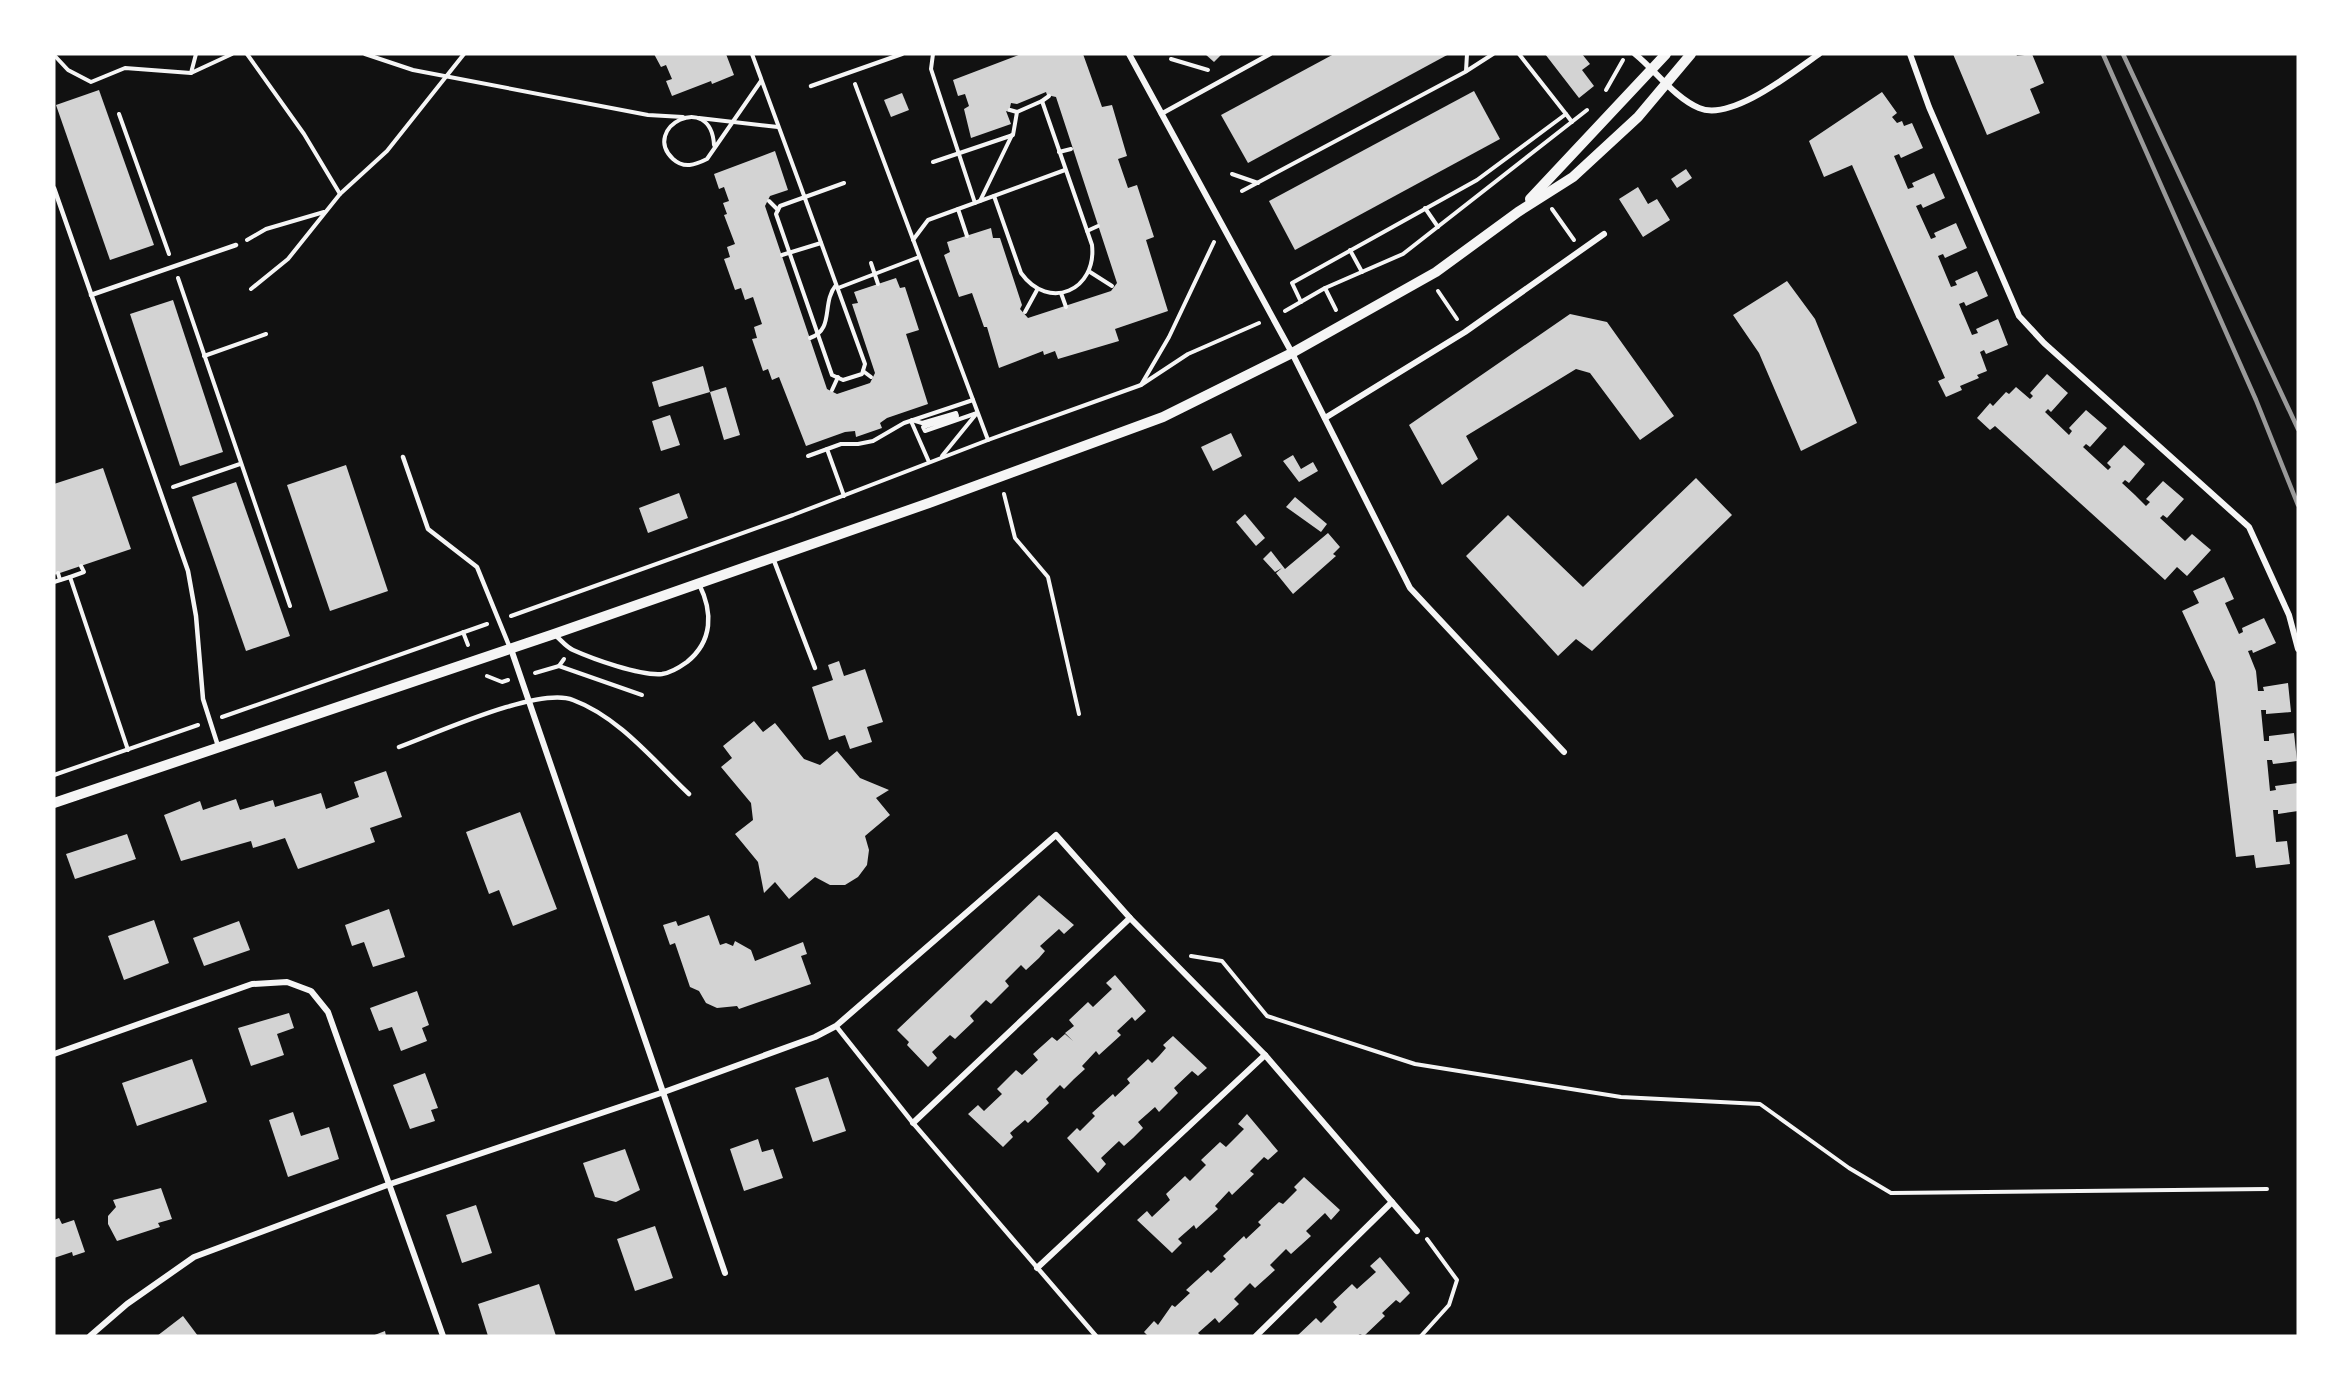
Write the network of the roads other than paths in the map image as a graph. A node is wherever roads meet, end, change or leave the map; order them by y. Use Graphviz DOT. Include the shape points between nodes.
graph roads {
  1 [pos="902,54"];
  2 [pos="1129,54"];
  3 [pos="1270,54"];
  4 [pos="1635,54"];
  5 [pos="1666,54"];
  6 [pos="1691,54"];
  7 [pos="1819,54"];
  8 [pos="1910,54"];
  9 [pos="1652,68"];
  10 [pos="1669,84"];
  11 [pos="811,86"];
  12 [pos="1161,114"];
  13 [pos="54,188"];
  14 [pos="1518,212"];
  15 [pos="1604,234"];
  16 [pos="236,245"];
  17 [pos="91,296"];
  18 [pos="1292,353"];
  19 [pos="1325,418"];
  20 [pos="403,457"];
  21 [pos="773,558"];
  22 [pos="699,584"];
  23 [pos="554,634"];
  24 [pos="511,649"];
  25 [pos="2298,649"];
  26 [pos="815,668"];
  27 [pos="528,700"];
  28 [pos="399,747"];
  29 [pos="219,749"];
  30 [pos="1564,752"];
  31 [pos="689,794"];
  32 [pos="54,803"];
  33 [pos="1130,918"];
  34 [pos="836,1026"];
  35 [pos="54,1054"];
  36 [pos="1265,1055"];
  37 [pos="664,1092"];
  38 [pos="913,1123"];
  39 [pos="390,1184"];
  40 [pos="1392,1202"];
  41 [pos="1417,1231"];
  42 [pos="1037,1268"];
  43 [pos="725,1273"];
  44 [pos="90,1336"];
  45 [pos="443,1336"];
  46 [pos="1096,1336"];
  47 [pos="1256,1336"];
  1 -- 11 [label="lane"];
  2 -- 12 [label="street"];
  3 -- 12 [label="lane"];
  4 -- 9 [label="street"];
  5 -- 9 [label="street"];
  6 -- 10 [label="street"];
  7 -- 10 [label="street" via="1724,110 1700,109"];
  8 -- 25 [label="street" via="2019,316 2044,344 2249,527 2289,615"];
  9 -- 10 [label="street"];
  9 -- 14 [label="street"];
  10 -- 14 [label="street" via="1573,177"];
  12 -- 18 [label="street"];
  13 -- 17 [label="lane"];
  14 -- 18 [label="street" via="1418,284"];
  15 -- 19 [label="street" via="1465,332"];
  16 -- 17 [label="lane"];
  17 -- 29 [label="lane" via="193,593 199,675"];
  18 -- 19 [label="street"];
  18 -- 21 [label="street" via="1163,417"];
  19 -- 30 [label="street" via="1410,588"];
  20 -- 24 [label="lane" via="428,529 477,567"];
  21 -- 22 [label="street"];
  21 -- 26 [label="lane"];
  22 -- 23 [label="street"];
  22 -- 23 [label="lane" via="710,620 705,639 695,655 662,674 635,670 571,649"];
  23 -- 24 [label="street"];
  24 -- 27 [label="street"];
  24 -- 29 [label="street"];
  27 -- 28 [label="lane"];
  27 -- 31 [label="lane" via="572,699 614,723"];
  27 -- 37 [label="street"];
  29 -- 32 [label="street"];
  33 -- 34 [label="street" via="1056,835"];
  33 -- 36 [label="street"];
  33 -- 38 [label="street"];
  34 -- 37 [label="street" via="816,1037"];
  34 -- 38 [label="lane"];
  35 -- 39 [label="street" via="252,984 287,982 311,991 328,1012"];
  36 -- 40 [label="street"];
  36 -- 42 [label="street"];
  37 -- 39 [label="street"];
  37 -- 43 [label="street"];
  38 -- 42 [label="lane"];
  39 -- 44 [label="street" via="195,1257 127,1304"];
  39 -- 45 [label="street"];
  40 -- 41 [label="street"];
  40 -- 47 [label="street"];
  42 -- 46 [label="lane"];
}
